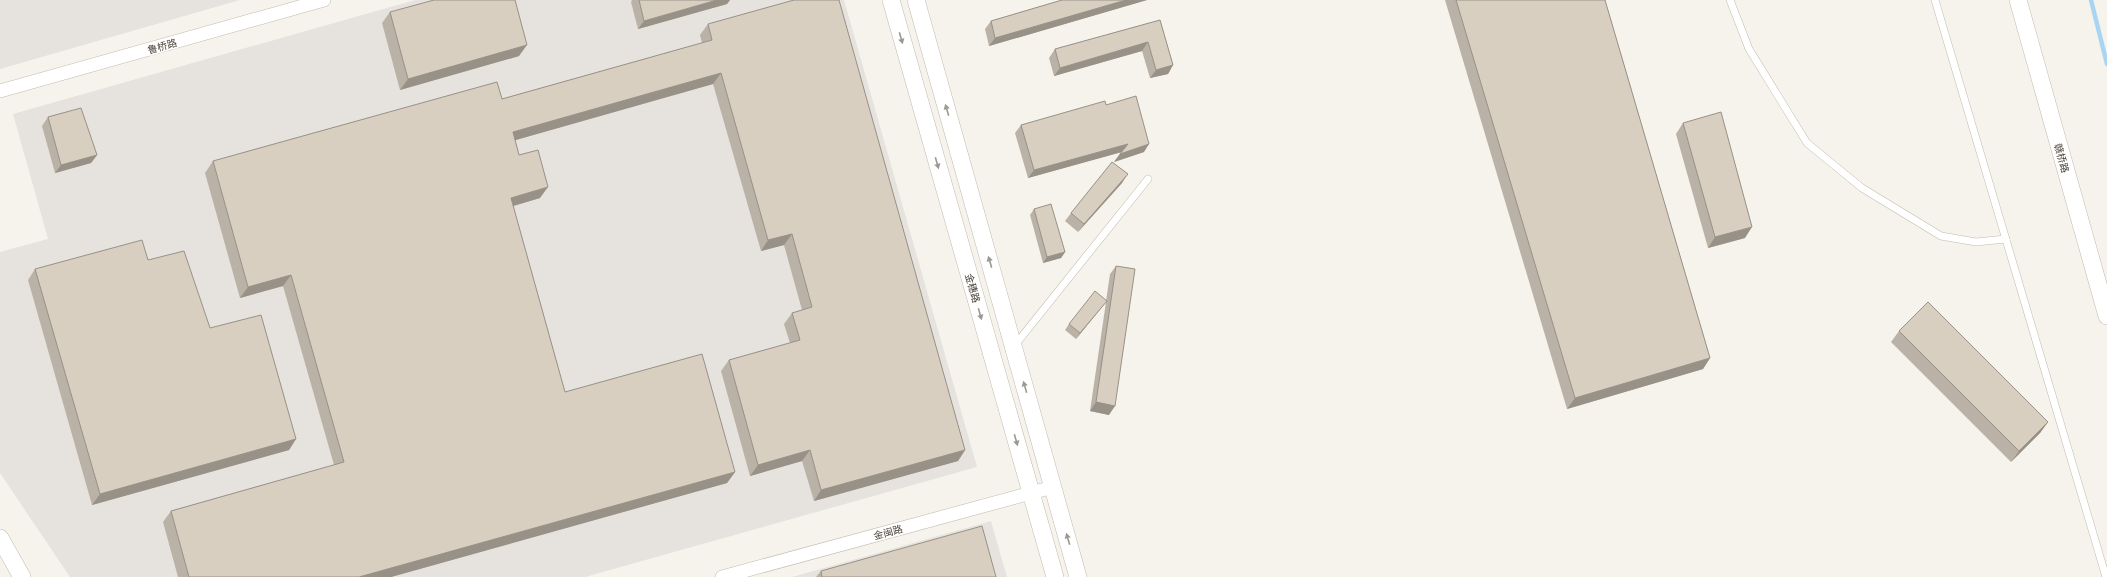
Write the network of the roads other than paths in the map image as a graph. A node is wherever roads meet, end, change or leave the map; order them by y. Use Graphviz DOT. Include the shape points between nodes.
graph roads {
  1 [pos="324,0"];
  2 [pos="891,0"];
  3 [pos="916,0"];
  4 [pos="1730,0"];
  5 [pos="1935,0"];
  6 [pos="2018,0"];
  7 [pos="0,91"];
  8 [pos="1148,179"];
  9 [pos="2006,239"];
  10 [pos="2107,316"];
  11 [pos="1013,347"];
  12 [pos="1053,487"];
  13 [pos="1031,493"];
  14 [pos="0,538"];
  15 [pos="22,577"];
  16 [pos="722,577"];
  17 [pos="1055,577"];
  18 [pos="1078,577"];
  19 [pos="2106,577"];
  1 -- 7 [label="street, 鲁桥路"];
  2 -- 13 [label="street, 金穗路, one-way"];
  11 -- 3 [label="street, one-way"];
  4 -- 9 [label="lane" via="1748,49 1808,143 1862,188 1941,236 1976,242"];
  5 -- 9 [label="lane"];
  6 -- 10 [label="street, 赣桥路"];
  8 -- 11 [label="lane"];
  9 -- 19 [label="lane"];
  12 -- 11 [label="street, one-way"];
  12 -- 13 [label="street, 金闽路"];
  18 -- 12 [label="street, one-way"];
  13 -- 16 [label="street, 金闽路"];
  13 -- 17 [label="street, 金穗路"];
  14 -- 15 [label="street"];
}
